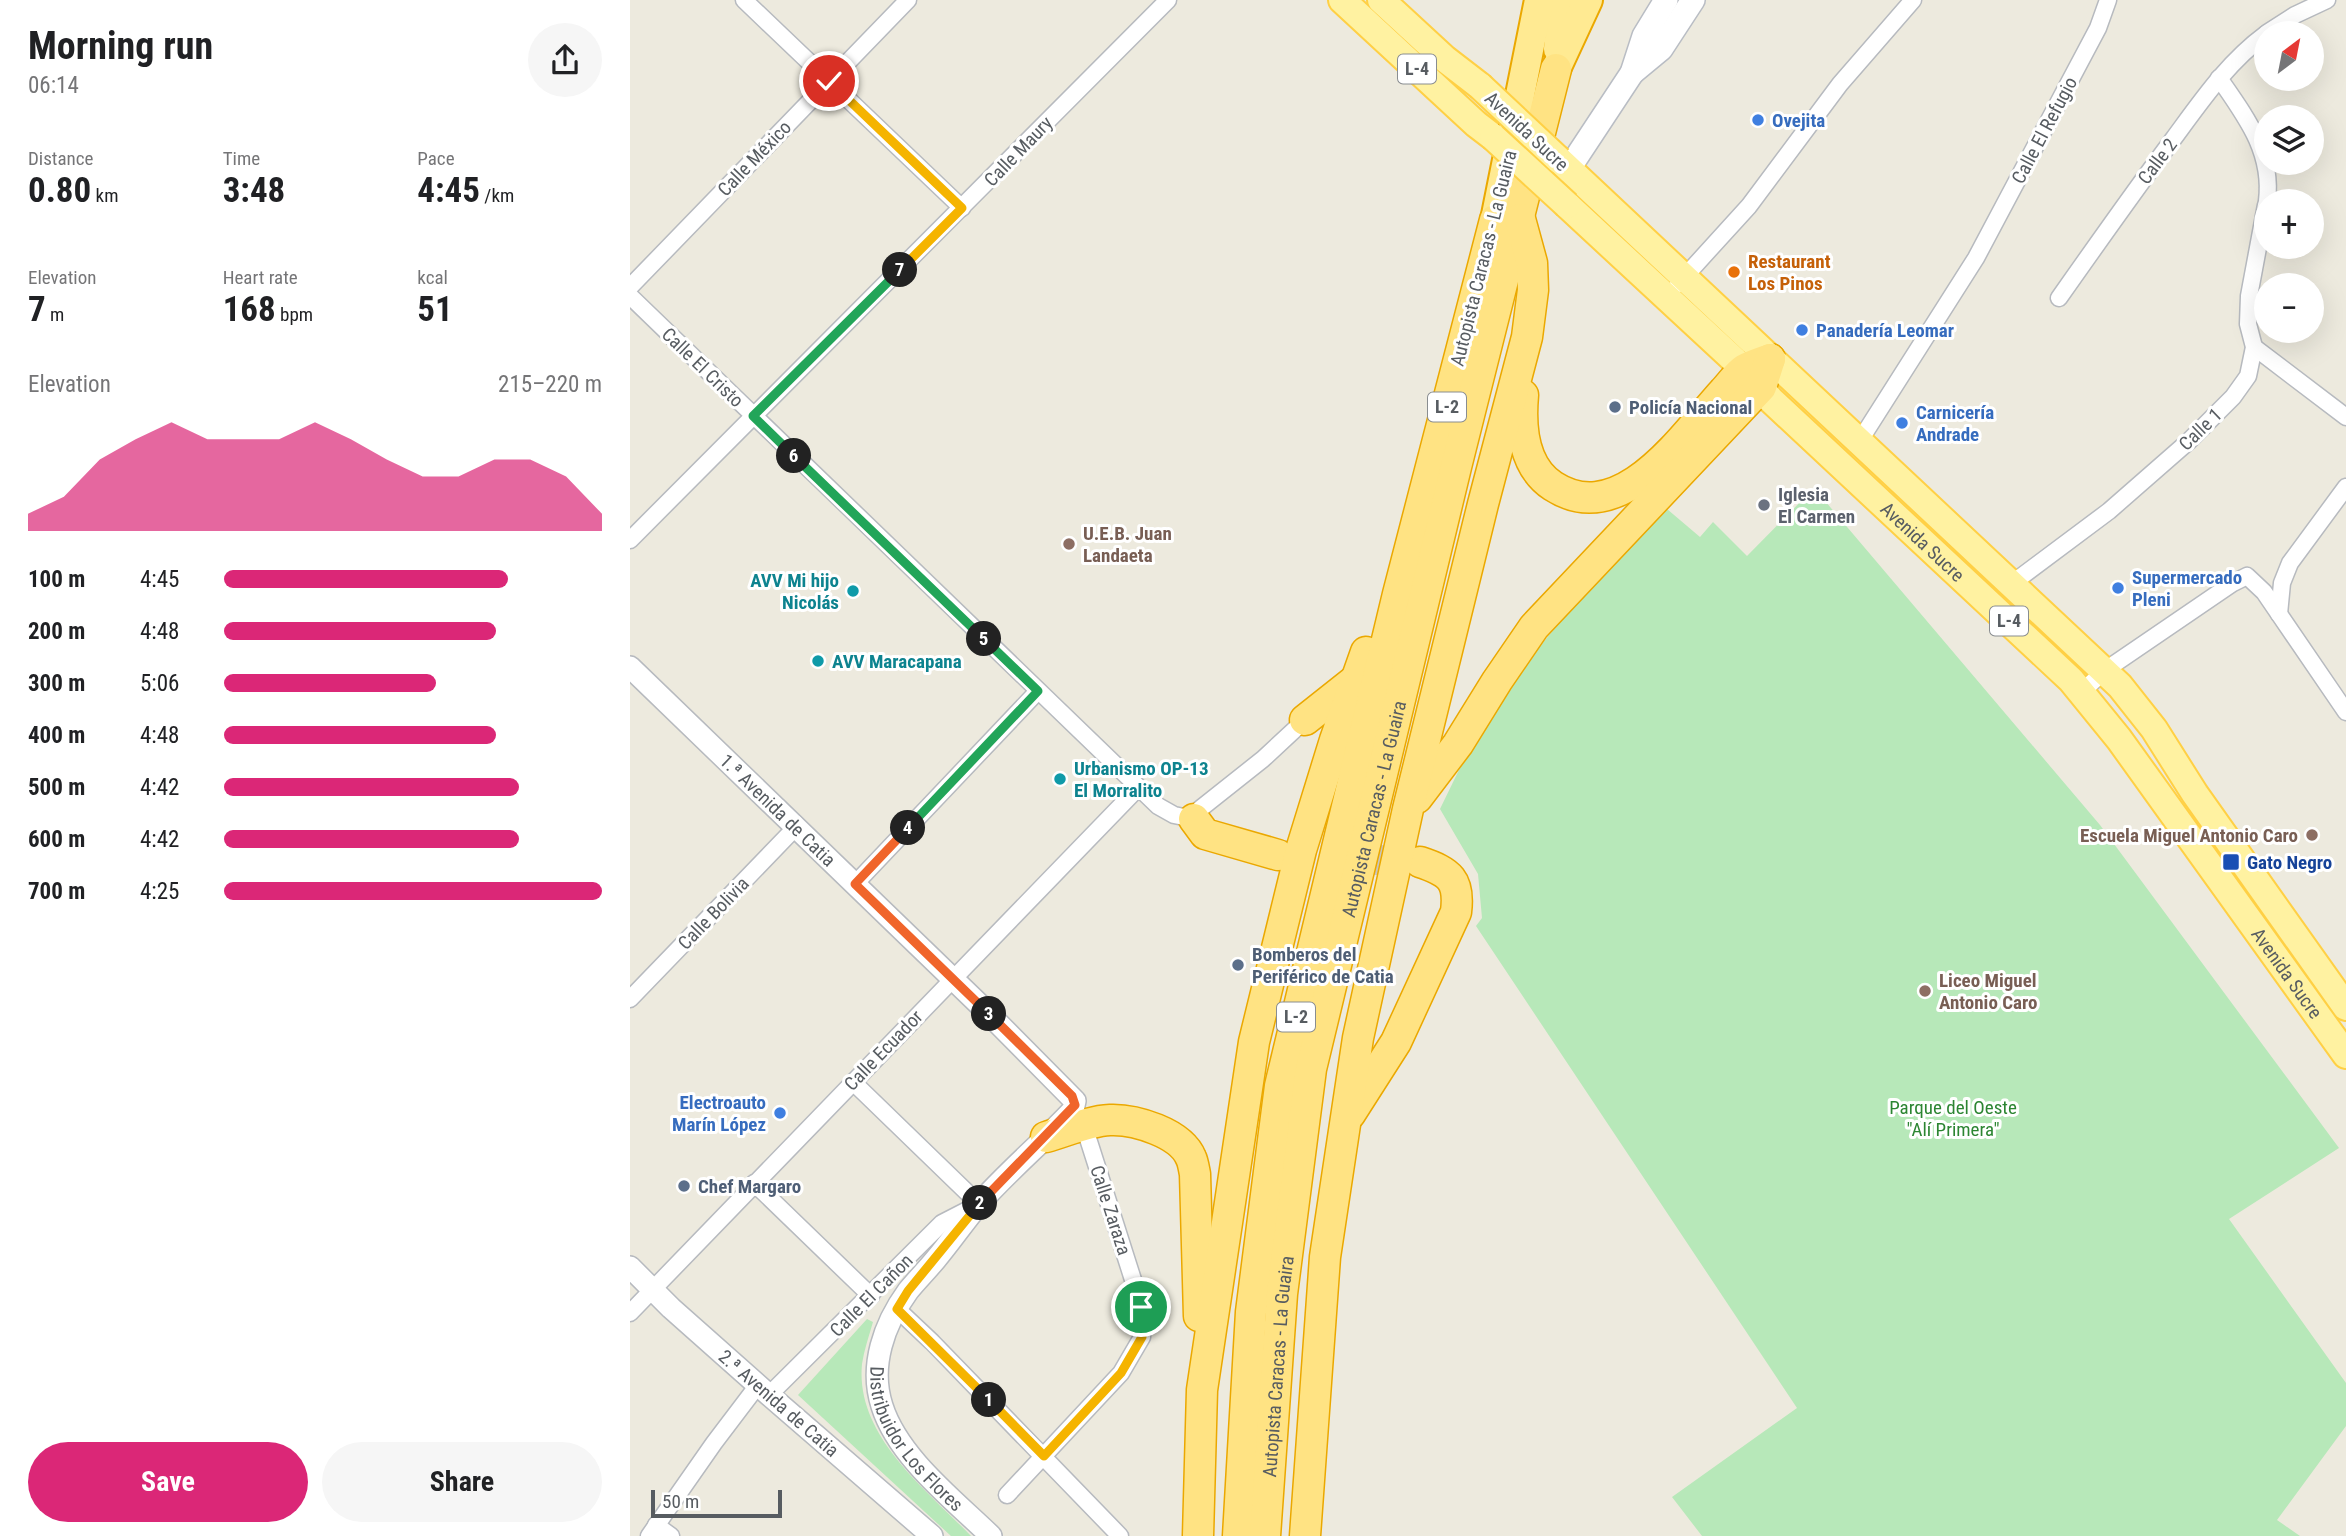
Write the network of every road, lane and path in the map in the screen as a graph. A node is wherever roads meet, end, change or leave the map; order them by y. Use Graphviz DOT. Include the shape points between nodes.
graph roads {
  1 [pos="744,0"];
  2 [pos="908,0"];
  3 [pos="1168,0"];
  4 [pos="1342,0"];
  5 [pos="1381,0"];
  6 [pos="1539,0"];
  7 [pos="1563,0"];
  8 [pos="1588,0"];
  9 [pos="1666,0"];
  10 [pos="1693,0"];
  11 [pos="1913,0"];
  12 [pos="2108,0"];
  13 [pos="2327,0"];
  14 [pos="2286,21"];
  15 [pos="2254,44"];
  16 [pos="1556,69"];
  17 [pos="1632,73"];
  18 [pos="2219,78"];
  19 [pos="829,81"];
  20 [pos="1563,165"];
  21 [pos="2268,189"];
  22 [pos="962,208"];
  23 [pos="1507,217"];
  24 [pos="2256,259"];
  25 [pos="1685,277"];
  26 [pos="630,287"];
  27 [pos="630,296"];
  28 [pos="1666,297"];
  29 [pos="2059,298"];
  30 [pos="1527,337"];
  31 [pos="2254,347"];
  32 [pos="1758,372"];
  33 [pos="753,416"];
  34 [pos="2346,417"];
  35 [pos="1858,442"];
  36 [pos="2346,487"];
  37 [pos="630,540"];
  38 [pos="2010,584"];
  39 [pos="1398,594"];
  40 [pos="2279,614"];
  41 [pos="2104,671"];
  42 [pos="633,676"];
  43 [pos="1358,678"];
  44 [pos="2339,690"];
  45 [pos="1038,691"];
  46 [pos="2081,692"];
  47 [pos="2346,712"];
  48 [pos="1305,720"];
  49 [pos="1395,723"];
  50 [pos="1335,740"];
  51 [pos="1138,788"];
  52 [pos="1194,819"];
  53 [pos="1406,820"];
  54 [pos="796,827"];
  55 [pos="1278,855"];
  56 [pos="1420,862"];
  57 [pos="855,884"];
  58 [pos="953,979"];
  59 [pos="630,999"];
  60 [pos="2346,1007"];
  61 [pos="2346,1055"];
  62 [pos="853,1082"];
  63 [pos="1079,1114"];
  64 [pos="1345,1123"];
  65 [pos="1046,1137"];
  66 [pos="754,1183"];
  67 [pos="979,1204"];
  68 [pos="630,1267"];
  69 [pos="652,1289"];
  70 [pos="871,1296"];
  71 [pos="897,1309"];
  72 [pos="630,1313"];
  73 [pos="763,1390"];
  74 [pos="1202,1390"];
  75 [pos="1243,1448"];
  76 [pos="1044,1456"];
  77 [pos="1007,1495"];
  78 [pos="653,1530"];
  79 [pos="671,1536"];
  80 [pos="932,1536"];
  81 [pos="991,1536"];
  82 [pos="1120,1536"];
  83 [pos="1198,1536"];
  84 [pos="1216,1536"];
  85 [pos="1238,1536"];
  86 [pos="1265,1536"];
  87 [pos="1305,1536"];
  1 -- 19 [label="street"];
  2 -- 19 [label="street, Calle México"];
  3 -- 22 [label="street, Calle Maury"];
  4 -- 28 [label="main road, Avenida Sucre / L-4, bridge"];
  5 -- 20 [label="main road, Avenida Sucre / L-4, bridge"];
  6 -- 23 [label="highway, Autopista Caracas - La Guaira / L-2"];
  7 -- 16 [label="highway, Autopista Caracas - La Guaira / L-2"];
  8 -- 16 [label="highway"];
  9 -- 17 [label="main road" via="1644,36"];
  10 -- 17 [label="main road" via="1661,49"];
  11 -- 25 [label="street" via="1840,84 1749,206"];
  12 -- 35 [label="street, Calle El Refugio" via="2098,28 1976,258"];
  13 -- 14 [label="street, Calle 2"];
  15 -- 18 [label="street, Calle 2"];
  16 -- 23 [label="highway, Autopista Caracas - La Guaira / L-2"];
  17 -- 20 [label="main road"];
  18 -- 21 [label="street, Calle 1" via="2258,138 2266,159"];
  18 -- 29 [label="street, Calle 2"];
  19 -- 22 [label="street"];
  19 -- 26 [label="street, Calle México"];
  20 -- 25 [label="main road, Avenida Sucre / L-4"];
  22 -- 33 [label="street, Calle Maury"];
  23 -- 30 [label="highway, Autopista Caracas - La Guaira / L-2" via="1532,264"];
  23 -- 39 [label="highway, Autopista Caracas - La Guaira / L-2"];
  23 -- 49 [label="highway, Autopista Caracas - La Guaira / L-2"];
  24 -- 31 [label="street, Calle 1" via="2248,324"];
  25 -- 28 [label="street"];
  25 -- 32 [label="main road, Avenida Sucre / L-4"];
  27 -- 33 [label="street, Calle El Cristo"];
  28 -- 32 [label="main road, Avenida Sucre / L-4"];
  30 -- 32 [label="highway" via="1522,407 1528,455 1542,479 1574,496 1594,499 1640,481"];
  30 -- 53 [label="highway, Autopista Caracas - La Guaira / L-2"];
  31 -- 34 [label="street"];
  31 -- 38 [label="street, Calle 1" via="2248,376 2198,432 2109,511"];
  32 -- 35 [label="main road, Avenida Sucre / L-4"];
  32 -- 46 [label="main road, Avenida Sucre / L-4" via="1771,400"];
  32 -- 53 [label="highway" via="1534,627"];
  33 -- 37 [label="street, Calle Maury"];
  33 -- 45 [label="street, Calle El Cristo"];
  35 -- 38 [label="main road, Avenida Sucre / L-4"];
  36 -- 40 [label="street" via="2290,563 2282,583"];
  38 -- 41 [label="main road, Avenida Sucre / L-4"];
  39 -- 43 [label="highway, Autopista Caracas - La Guaira / L-2" via="1375,622"];
  39 -- 75 [label="highway, Autopista Caracas - La Guaira / L-2" via="1280,1086 1251,1312"];
  40 -- 41 [label="street" via="2249,577 2239,579"];
  40 -- 44 [label="street"];
  41 -- 46 [label="street"];
  41 -- 60 [label="main road, Avenida Sucre / L-4" via="2148,721"];
  42 -- 54 [label="street, 1.ª Avenida de Catia"];
  43 -- 48 [label="highway"];
  43 -- 50 [label="highway, Autopista Caracas - La Guaira / L-2"];
  44 -- 47 [label="street"];
  45 -- 51 [label="street, Calle El Cristo"];
  45 -- 57 [label="street"];
  46 -- 61 [label="main road, Avenida Sucre / L-4"];
  48 -- 50 [label="highway" via="1328,729"];
  48 -- 52 [label="street"];
  49 -- 53 [label="highway, L-2"];
  49 -- 86 [label="highway, Autopista Caracas - La Guaira / L-2" via="1311,1069 1282,1294"];
  50 -- 74 [label="highway, Autopista Caracas - La Guaira / L-2" via="1301,850 1254,1042"];
  51 -- 52 [label="street, Calle El Cristo" via="1174,815"];
  51 -- 58 [label="street, Calle Ecuador"];
  52 -- 55 [label="highway" via="1205,834"];
  53 -- 64 [label="highway, Autopista Caracas - La Guaira / L-2" via="1357,1038"];
  54 -- 57 [label="street, 1.ª Avenida de Catia"];
  54 -- 59 [label="street, Calle Bolivia"];
  56 -- 64 [label="highway" via="1453,880 1458,892 1456,912 1396,1042"];
  57 -- 58 [label="street, 1.ª Avenida de Catia"];
  58 -- 62 [label="street, Calle Ecuador"];
  58 -- 63 [label="street, 1.ª Avenida de Catia"];
  62 -- 66 [label="street, Calle Ecuador"];
  62 -- 67 [label="street"];
  63 -- 65 [label="highway"];
  63 -- 74 [label="highway" via="1154,1128 1179,1142 1191,1157"];
  63 -- 76 [label="street, Calle Zaraza" via="1135,1286 1142,1337 1121,1373"];
  64 -- 87 [label="highway, Autopista Caracas - La Guaira / L-2" via="1325,1257"];
  65 -- 67 [label="street, Distribuidor Los Flores"];
  66 -- 69 [label="street, Calle Ecuador"];
  66 -- 70 [label="street"];
  67 -- 70 [label="street, Calle El Cañon" via="942,1223"];
  67 -- 71 [label="street, Distribuidor Los Flores"];
  68 -- 69 [label="street, 2.ª Avenida de Catia"];
  69 -- 72 [label="street, Calle Ecuador"];
  69 -- 73 [label="street, 2.ª Avenida de Catia"];
  70 -- 73 [label="street, Calle El Cañon"];
  71 -- 76 [label="street"];
  71 -- 81 [label="street, Distribuidor Los Flores" via="877,1363 882,1407 921,1468"];
  73 -- 78 [label="street, Calle El Cañon"];
  73 -- 80 [label="street, 2.ª Avenida de Catia"];
  74 -- 83 [label="highway, Autopista Caracas - La Guaira / L-2"];
  75 -- 84 [label="highway, L-2"];
  75 -- 85 [label="highway, Autopista Caracas - La Guaira / L-2"];
  76 -- 77 [label="street, Calle Zaraza"];
  76 -- 82 [label="street"];
  78 -- 79 [label="street"];
}
